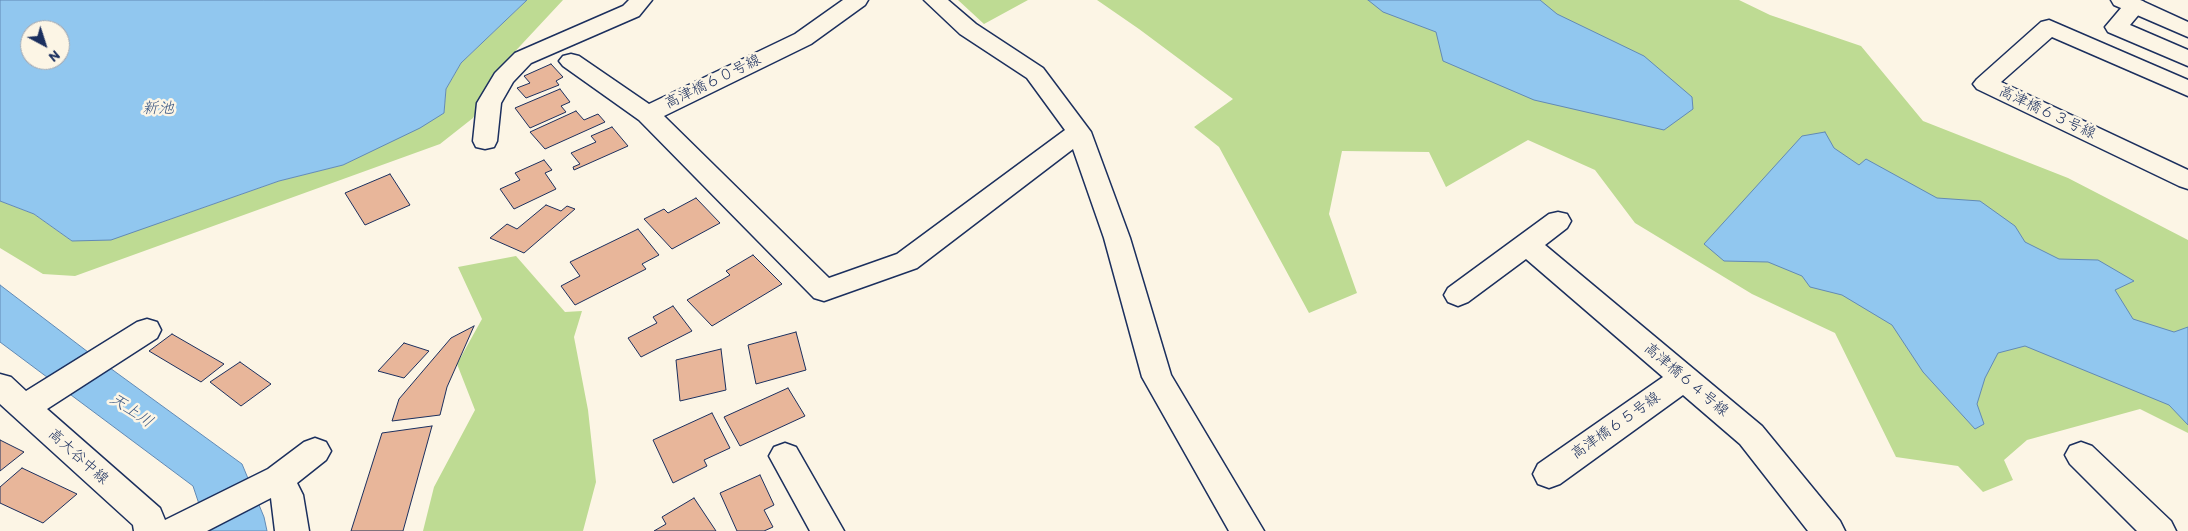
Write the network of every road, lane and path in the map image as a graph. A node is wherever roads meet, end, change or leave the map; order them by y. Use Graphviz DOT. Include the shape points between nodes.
graph roads {
  1 [pos="641,0"];
  2 [pos="857,0"];
  3 [pos="935,0"];
  4 [pos="2129,3"];
  5 [pos="2188,30"];
  6 [pos="2188,59"];
  7 [pos="571,61"];
  8 [pos="2188,89"];
  9 [pos="648,114"];
  10 [pos="1079,132"];
  11 [pos="485,141"];
  12 [pos="2188,180"];
  13 [pos="1558,221"];
  14 [pos="1527,245"];
  15 [pos="1458,294"];
  16 [pos="136,337"];
  17 [pos="1684,378"];
  18 [pos="0,386"];
  19 [pos="24,408"];
  20 [pos="315,451"];
  21 [pos="2081,454"];
  22 [pos="785,456"];
  23 [pos="1549,474"];
  24 [pos="279,478"];
  25 [pos="151,531"];
  26 [pos="175,531"];
  27 [pos="292,531"];
  28 [pos="827,531"];
  29 [pos="1247,531"];
  30 [pos="1828,531"];
  31 [pos="2159,531"];
  1 -- 11 [label="street" via="630,11 522,58 502,78 489,103"];
  2 -- 9 [label="street, 高津橋６０号線" via="803,39"];
  3 -- 10 [label="street" via="968,29 1035,73"];
  4 -- 5 [label="street"];
  4 -- 6 [label="street" via="2116,27"];
  7 -- 9 [label="street, 高津橋６０号線"];
  8 -- 12 [label="street, 高津橋６３号線" via="2049,28 1984,84"];
  9 -- 10 [label="street" via="824,291 907,260"];
  10 -- 29 [label="street" via="1117,238 1157,377"];
  13 -- 14 [label="street"];
  14 -- 15 [label="street"];
  14 -- 17 [label="street, 高津橋６４号線"];
  16 -- 19 [label="street"];
  17 -- 23 [label="street, 高津橋６５号線"];
  17 -- 30 [label="street, 高津橋６４号線" via="1751,435"];
  18 -- 19 [label="street, 高大谷中線"];
  19 -- 25 [label="street, 高大谷中線" via="148,518"];
  20 -- 24 [label="street"];
  21 -- 31 [label="street"];
  22 -- 28 [label="street"];
  24 -- 26 [label="street"];
  24 -- 27 [label="street" via="287,496"];
}
